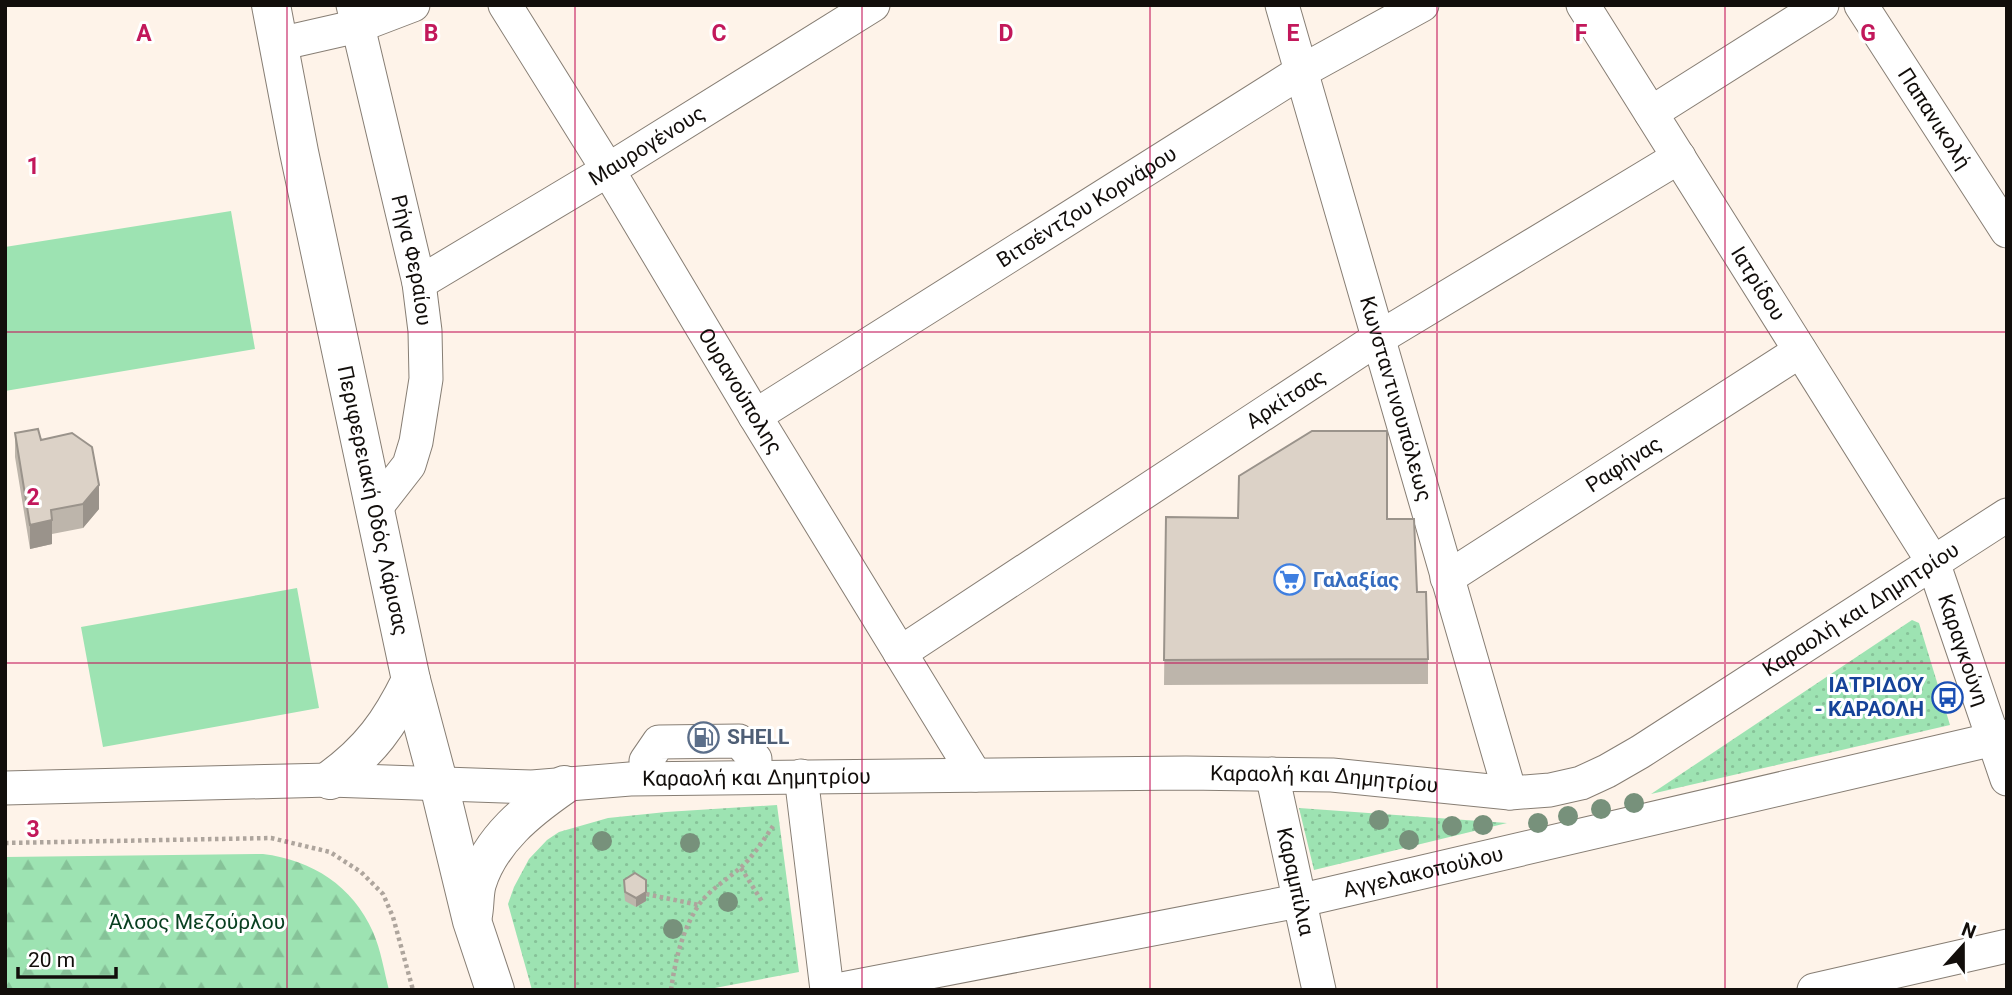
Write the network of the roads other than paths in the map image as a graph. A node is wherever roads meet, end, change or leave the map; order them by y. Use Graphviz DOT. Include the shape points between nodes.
graph roads {
  1 [pos="271,5"];
  2 [pos="413,5"];
  3 [pos="505,5"];
  4 [pos="873,5"];
  5 [pos="1282,5"];
  6 [pos="1422,5"];
  7 [pos="1583,5"];
  8 [pos="1822,5"];
  9 [pos="1861,5"];
  10 [pos="356,16"];
  11 [pos="279,44"];
  12 [pos="1301,71"];
  13 [pos="1651,113"];
  14 [pos="1679,157"];
  15 [pos="608,170"];
  16 [pos="2007,231"];
  17 [pos="419,283"];
  18 [pos="1377,339"];
  19 [pos="1800,351"];
  20 [pos="755,416"];
  21 [pos="374,510"];
  22 [pos="2007,515"];
  23 [pos="1933,562"];
  24 [pos="1447,578"];
  25 [pos="900,653"];
  26 [pos="411,680"];
  27 [pos="2000,738"];
  28 [pos="755,759"];
  29 [pos="646,761"];
  30 [pos="1272,774"];
  31 [pos="975,775"];
  32 [pos="801,776"];
  33 [pos="2007,779"];
  34 [pos="330,780"];
  35 [pos="439,785"];
  36 [pos="564,785"];
  37 [pos="5,788"];
  38 [pos="1510,793"];
  39 [pos="1298,901"];
  40 [pos="472,921"];
  41 [pos="2007,946"];
  42 [pos="495,990"];
  43 [pos="827,990"];
  44 [pos="837,990"];
  45 [pos="1319,990"];
  46 [pos="1814,990"];
  1 -- 11 [label="highway, Περιφερειακή Οδός Λάρισας"];
  2 -- 10 [label="street"];
  3 -- 15 [label="street, Ουρανούπολης"];
  4 -- 15 [label="street, Μαυρογένους"];
  5 -- 12 [label="street, Κωνσταντινουπόλεως"];
  6 -- 12 [label="street, Βιτσέντζου Κορνάρου"];
  7 -- 13 [label="street, Ιατρίδου"];
  8 -- 13 [label="street"];
  9 -- 16 [label="street, Παπανικολή"];
  10 -- 11 [label="street"];
  10 -- 17 [label="street, Ρήγα Φεραίου"];
  11 -- 21 [label="highway, Περιφερειακή Οδός Λάρισας"];
  12 -- 18 [label="street, Κωνσταντινουπόλεως"];
  12 -- 20 [label="street, Βιτσέντζου Κορνάρου"];
  13 -- 14 [label="street, Ιατρίδου"];
  14 -- 18 [label="street, Αρκίτσας"];
  14 -- 19 [label="street, Ιατρίδου"];
  15 -- 17 [label="street, Μαυρογένους"];
  15 -- 20 [label="street, Ουρανούπολης"];
  17 -- 21 [label="street, Ρήγα Φεραίου" via="426,379 419,429 409,464"];
  18 -- 24 [label="street, Κωνσταντινουπόλεως"];
  18 -- 25 [label="street, Αρκίτσας"];
  19 -- 23 [label="street, Ιατρίδου"];
  19 -- 24 [label="street, Ραφήνας"];
  20 -- 25 [label="street, Ουρανούπολης"];
  21 -- 26 [label="highway, Περιφερειακή Οδός Λάρισας"];
  22 -- 23 [label="street, Καραολή και Δημητρίου"];
  23 -- 27 [label="street, Καραγκούνη"];
  23 -- 38 [label="street, Καραολή και Δημητρίου" via="1607,771 1581,783"];
  24 -- 38 [label="street, Κωνσταντινουπόλεως"];
  25 -- 31 [label="street, Ουρανούπολης"];
  26 -- 34 [label="highway" via="375,740"];
  26 -- 35 [label="highway, Περιφερειακή Οδός Λάρισας"];
  27 -- 33 [label="street, Καραγκούνη"];
  27 -- 39 [label="street, Αγγελακοπούλου"];
  28 -- 29 [label="street" via="739,741 659,742"];
  30 -- 31 [label="street, Καραολή και Δημητρίου"];
  30 -- 38 [label="street, Καραολή και Δημητρίου" via="1332,775"];
  30 -- 39 [label="street, Καραμπίλια"];
  31 -- 32 [label="street, Καραολή και Δημητρίου"];
  32 -- 36 [label="street, Καραολή και Δημητρίου"];
  32 -- 43 [label="street"];
  34 -- 35 [label="street, Καραολή και Δημητρίου"];
  34 -- 37 [label="street, Καραολή και Δημητρίου"];
  35 -- 36 [label="street, Καραολή και Δημητρίου"];
  35 -- 40 [label="highway, Περιφερειακή Οδός Λάρισας"];
  36 -- 40 [label="highway" via="526,812 497,844 477,883"];
  39 -- 44 [label="street, Αγγελακοπούλου"];
  39 -- 45 [label="street, Καραμπίλια"];
  40 -- 42 [label="highway, Περιφερειακή Οδός Λάρισας"];
  41 -- 46 [label="street"];
}
